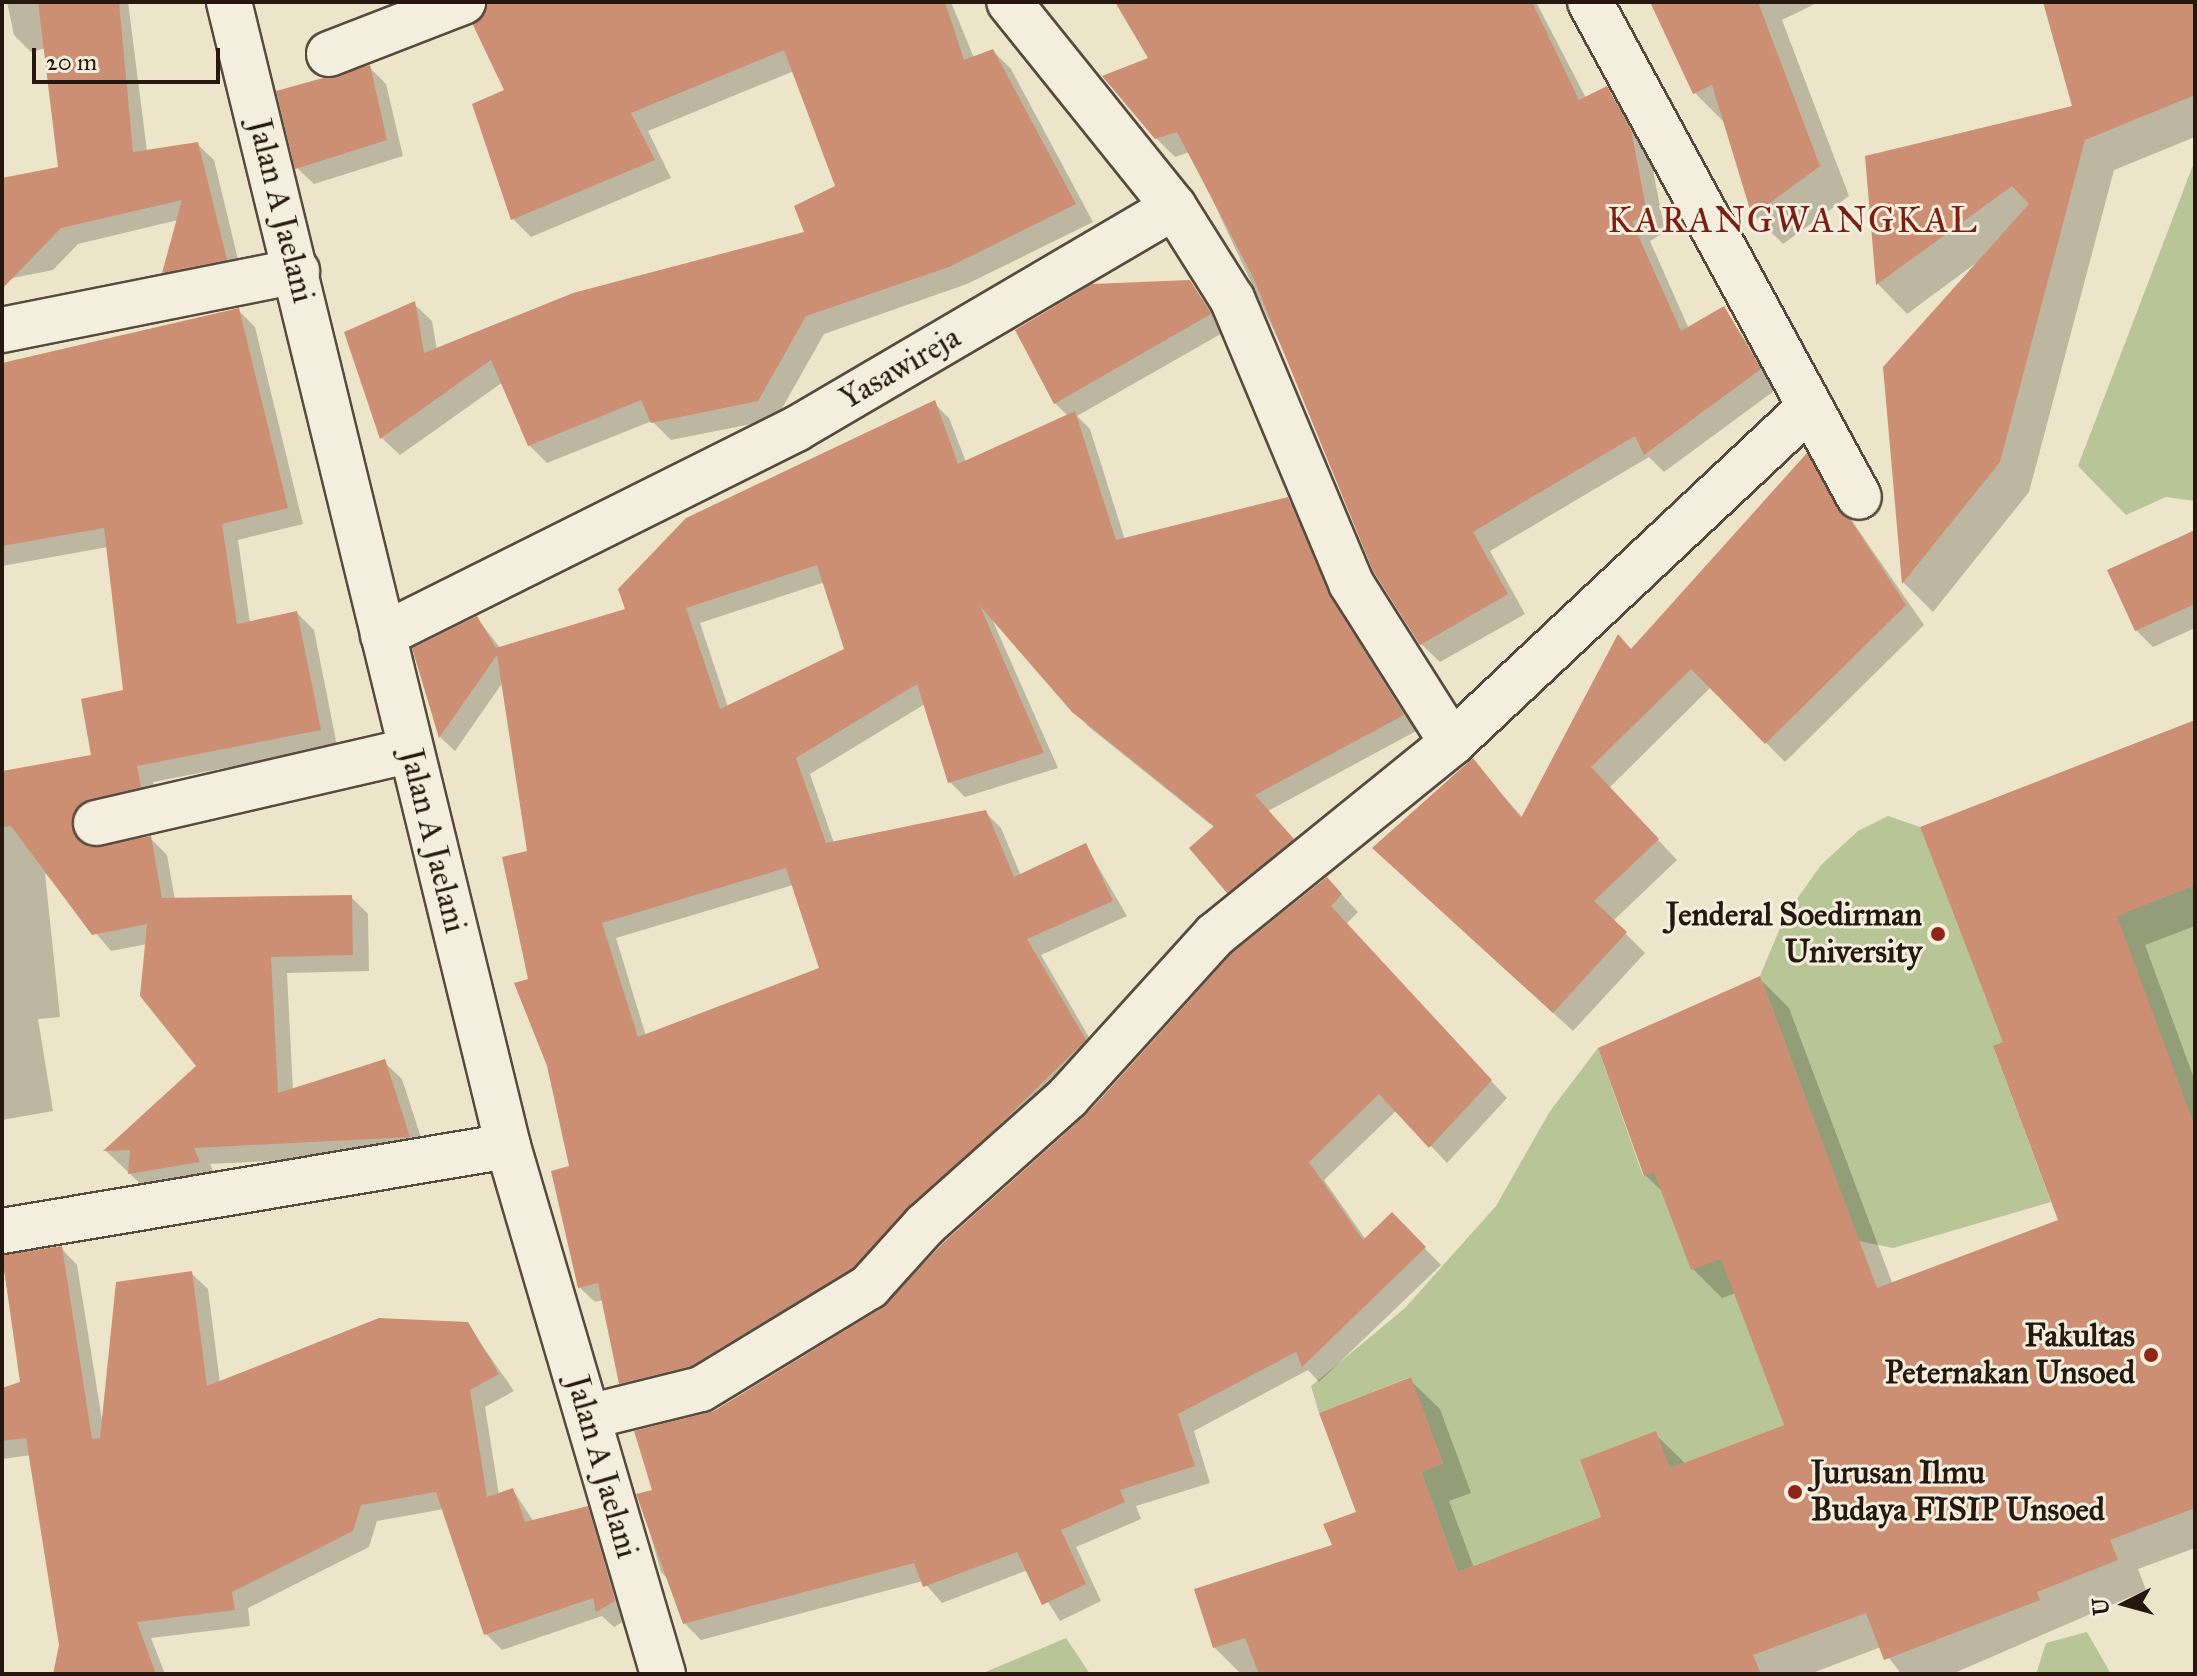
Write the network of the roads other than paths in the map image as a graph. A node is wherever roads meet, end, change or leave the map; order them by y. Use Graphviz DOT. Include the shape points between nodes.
graph roads {
  1 [pos="229,2"];
  2 [pos="463,2"];
  3 [pos="1009,2"];
  4 [pos="1590,2"];
  5 [pos="329,54"];
  6 [pos="1174,207"];
  7 [pos="297,271"];
  8 [pos="2,330"];
  9 [pos="1810,407"];
  10 [pos="1859,497"];
  11 [pos="383,635"];
  12 [pos="1452,743"];
  13 [pos="411,750"];
  14 [pos="96,823"];
  15 [pos="508,1146"];
  16 [pos="2,1231"];
  17 [pos="588,1417"];
  18 [pos="663,1674"];
  1 -- 7 [label="street, Jalan A Jaelani"];
  2 -- 5 [label="street"];
  3 -- 6 [label="street"];
  4 -- 9 [label="street"];
  6 -- 11 [label="street, Yasawireja" via="796,429"];
  6 -- 12 [label="street" via="1232,299 1351,583"];
  7 -- 8 [label="street"];
  7 -- 11 [label="street, Jalan A Jaelani"];
  9 -- 10 [label="street"];
  9 -- 12 [label="street"];
  11 -- 13 [label="street, Jalan A Jaelani"];
  12 -- 17 [label="street" via="1215,935 1068,1097 925,1225 869,1287 701,1389"];
  13 -- 14 [label="street"];
  13 -- 15 [label="street, Jalan A Jaelani"];
  15 -- 16 [label="street"];
  15 -- 17 [label="street, Jalan A Jaelani"];
  17 -- 18 [label="street, Jalan A Jaelani"];
}
